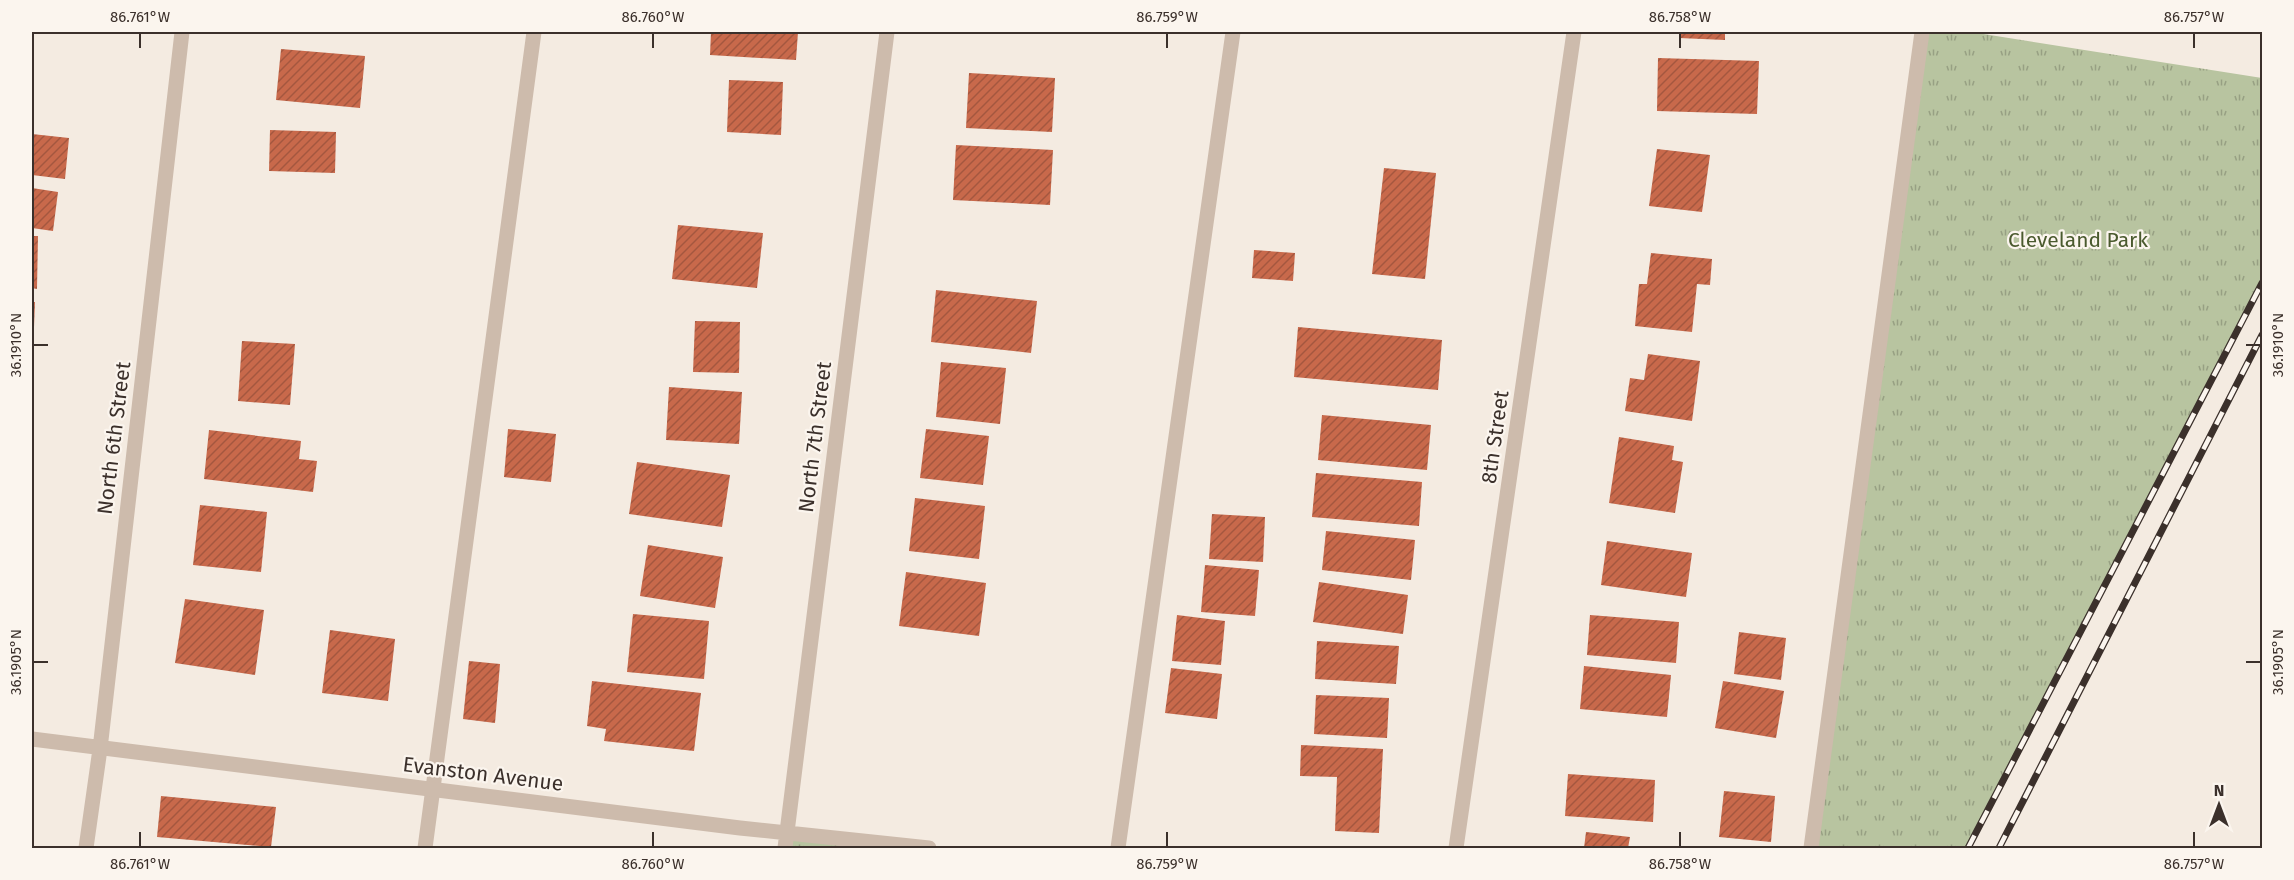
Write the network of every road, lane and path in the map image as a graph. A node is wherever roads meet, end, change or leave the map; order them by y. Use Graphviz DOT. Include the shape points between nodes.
graph roads {
  1 [pos="182,32"];
  2 [pos="534,32"];
  3 [pos="887,32"];
  4 [pos="1233,32"];
  5 [pos="1574,32"];
  6 [pos="1922,32"];
  7 [pos="32,739"];
  8 [pos="100,749"];
  9 [pos="433,788"];
  10 [pos="788,833"];
  11 [pos="86,849"];
  12 [pos="425,849"];
  13 [pos="785,849"];
  14 [pos="929,849"];
  15 [pos="1118,849"];
  16 [pos="1456,849"];
  17 [pos="1811,849"];
  1 -- 8 [label="street, North 6th Street"];
  2 -- 9 [label="street"];
  3 -- 10 [label="street, North 7th Street"];
  4 -- 15 [label="street"];
  5 -- 16 [label="street, 8th Street"];
  6 -- 17 [label="street"];
  7 -- 8 [label="street, Evanston Avenue"];
  8 -- 9 [label="street, Evanston Avenue"];
  8 -- 11 [label="street, North 6th Street"];
  9 -- 10 [label="street, Evanston Avenue"];
  9 -- 12 [label="street"];
  10 -- 13 [label="street, North 7th Street"];
  10 -- 14 [label="street, Evanston Avenue"];
}
